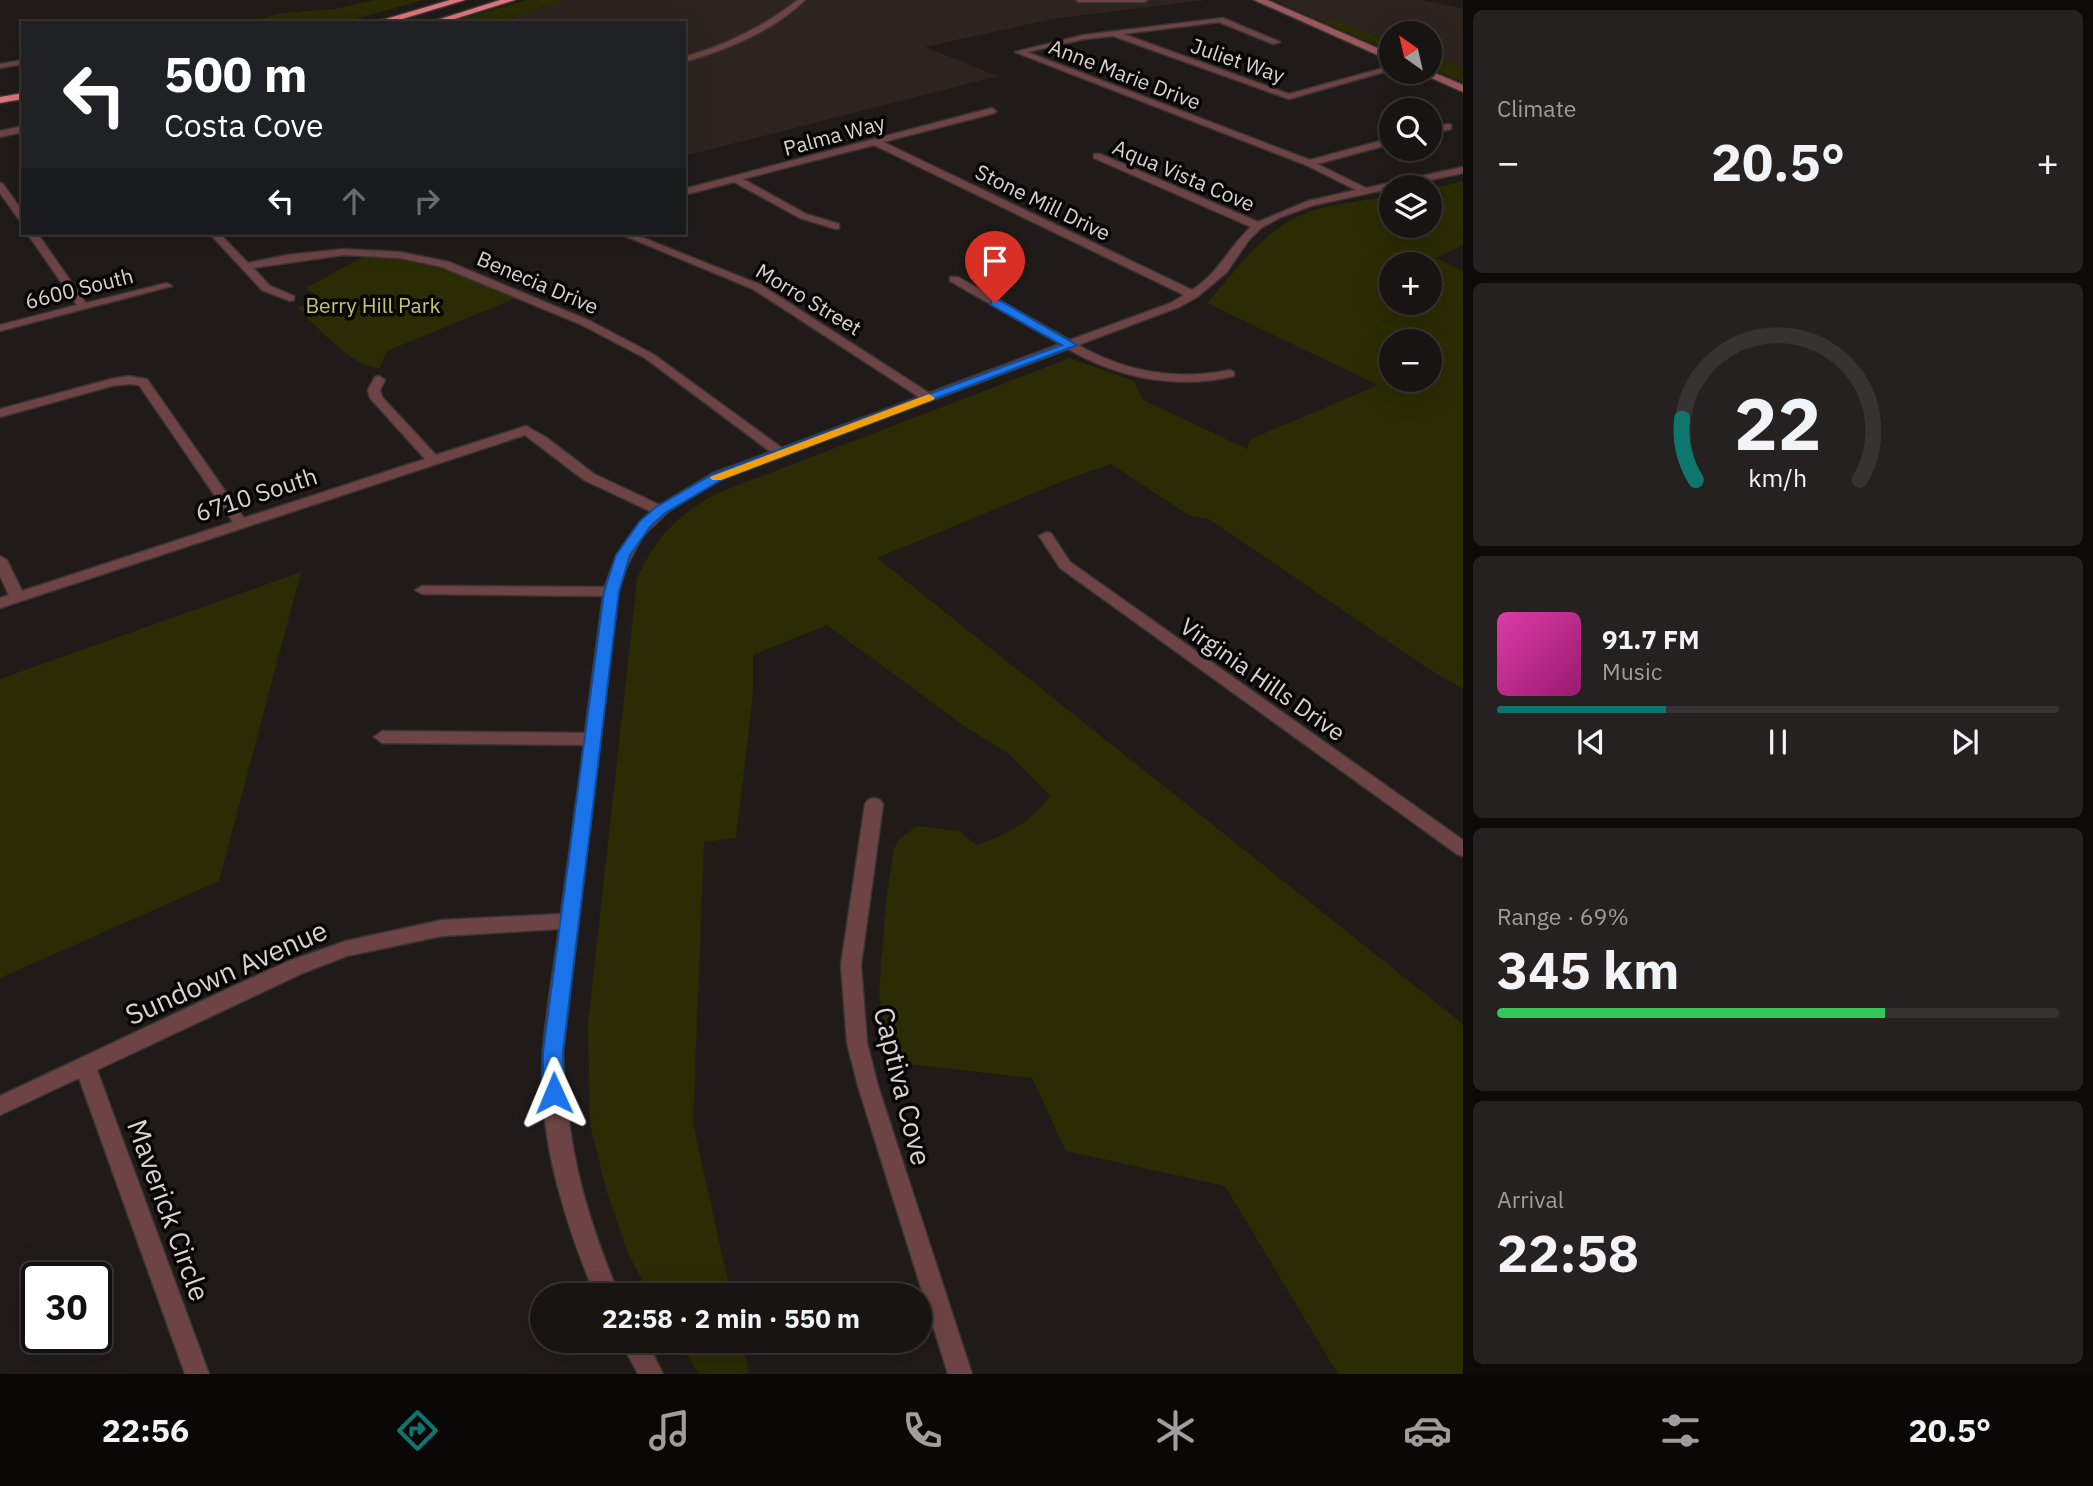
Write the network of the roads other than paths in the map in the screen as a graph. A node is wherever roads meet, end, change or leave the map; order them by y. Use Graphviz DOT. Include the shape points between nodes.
graph roads {
  1 [pos="440,0"];
  2 [pos="460,0"];
  3 [pos="487,0"];
  4 [pos="510,0"];
  5 [pos="802,0"];
  6 [pos="1079,0"];
  7 [pos="1108,0"];
  8 [pos="1144,0"];
  9 [pos="1258,0"];
  10 [pos="367,21"];
  11 [pos="384,21"];
  12 [pos="416,21"];
  13 [pos="436,21"];
  14 [pos="1116,34"];
  15 [pos="1276,43"];
  16 [pos="1379,53"];
  17 [pos="686,59"];
  18 [pos="21,62"];
  19 [pos="0,66"];
  20 [pos="1379,71"];
  21 [pos="1442,80"];
  22 [pos="21,86"];
  23 [pos="1463,89"];
  24 [pos="0,90"];
  25 [pos="21,96"];
  26 [pos="0,100"];
  27 [pos="992,111"];
  28 [pos="1448,127"];
  29 [pos="1442,128"];
  30 [pos="21,129"];
  31 [pos="0,134"];
  32 [pos="876,142"];
  33 [pos="1379,144"];
  34 [pos="1097,156"];
  35 [pos="1309,163"];
  36 [pos="1463,170"];
  37 [pos="1463,176"];
  38 [pos="736,179"];
  39 [pos="1442,181"];
  40 [pos="0,186"];
  41 [pos="1379,191"];
  42 [pos="686,192"];
  43 [pos="1366,192"];
  44 [pos="16,209"];
  45 [pos="0,212"];
  46 [pos="21,216"];
  47 [pos="835,226"];
  48 [pos="1258,226"];
  49 [pos="33,235"];
  50 [pos="217,235"];
  51 [pos="628,235"];
  52 [pos="246,266"];
  53 [pos="954,279"];
  54 [pos="167,286"];
  55 [pos="1193,295"];
  56 [pos="290,299"];
  57 [pos="83,307"];
  58 [pos="0,328"];
  59 [pos="1071,345"];
  60 [pos="1230,374"];
  61 [pos="379,380"];
  62 [pos="929,398"];
  63 [pos="0,414"];
  64 [pos="780,453"];
  65 [pos="433,460"];
  66 [pos="660,510"];
  67 [pos="241,523"];
  68 [pos="1046,536"];
  69 [pos="0,560"];
  70 [pos="422,590"];
  71 [pos="611,592"];
  72 [pos="17,597"];
  73 [pos="0,603"];
  74 [pos="382,737"];
  75 [pos="592,739"];
  76 [pos="874,804"];
  77 [pos="1459,841"];
  78 [pos="569,921"];
  79 [pos="85,1065"];
  80 [pos="0,1106"];
  81 [pos="602,1283"];
  82 [pos="639,1353"];
  83 [pos="197,1374"];
  84 [pos="651,1374"];
  85 [pos="960,1374"];
  1 -- 10 [label="highway"];
  2 -- 11 [label="highway"];
  3 -- 12 [label="highway"];
  4 -- 13 [label="highway"];
  5 -- 17 [label="street" via="756,34"];
  6 -- 7 [label="street"];
  7 -- 8 [label="street"];
  9 -- 16 [label="main road"];
  14 -- 15 [label="street, Anne Marie Drive" via="1220,20"];
  14 -- 20 [label="street, Juliet Way" via="1289,97"];
  14 -- 35 [label="street, Anne Marie Drive" via="1020,52"];
  18 -- 19 [label="street"];
  21 -- 23 [label="main road"];
  22 -- 24 [label="highway"];
  25 -- 26 [label="highway"];
  27 -- 32 [label="street, Palma Way"];
  28 -- 29 [label="street"];
  30 -- 31 [label="street"];
  32 -- 38 [label="street, Palma Way"];
  32 -- 55 [label="street, Stone Mill Drive"];
  33 -- 35 [label="street"];
  34 -- 48 [label="street, Aqua Vista Cove"];
  35 -- 43 [label="street, Anne Marie Drive"];
  36 -- 43 [label="street"];
  37 -- 39 [label="street"];
  38 -- 42 [label="street, Palma Way"];
  38 -- 47 [label="street" via="803,216"];
  40 -- 44 [label="street"];
  41 -- 43 [label="street"];
  43 -- 48 [label="street" via="1294,208"];
  44 -- 45 [label="street"];
  44 -- 46 [label="street"];
  48 -- 55 [label="street" via="1223,270"];
  49 -- 57 [label="street"];
  50 -- 52 [label="street"];
  51 -- 62 [label="street, Morro Street" via="757,287"];
  52 -- 56 [label="street" via="266,288"];
  52 -- 64 [label="street, Benecia Drive" via="344,252 400,255 445,264 584,322 649,356"];
  53 -- 59 [label="street"];
  54 -- 57 [label="street, 6600 South"];
  55 -- 59 [label="street"];
  57 -- 58 [label="street, 6600 South"];
  59 -- 60 [label="street" via="1098,361 1140,374 1195,379"];
  59 -- 62 [label="street"];
  61 -- 65 [label="street" via="376,398"];
  62 -- 64 [label="street"];
  63 -- 67 [label="street" via="111,383 143,382"];
  64 -- 66 [label="street" via="718,476"];
  65 -- 66 [label="street, 6710 South" via="526,430 591,478"];
  65 -- 67 [label="street, 6710 South"];
  66 -- 71 [label="street" via="623,555"];
  67 -- 72 [label="street, 6710 South"];
  68 -- 77 [label="street, Virginia Hills Drive" via="1065,565"];
  69 -- 72 [label="street"];
  70 -- 71 [label="street"];
  71 -- 75 [label="street"];
  72 -- 73 [label="street, 6710 South"];
  74 -- 75 [label="street"];
  75 -- 78 [label="street"];
  76 -- 85 [label="street, Captiva Cove" via="851,965 857,1043"];
  78 -- 79 [label="street, Sundown Avenue" via="442,928 346,950 283,972"];
  78 -- 81 [label="street" via="553,1052 554,1112 564,1176 582,1238"];
  79 -- 80 [label="street, Sundown Avenue"];
  79 -- 83 [label="street, Maverick Circle"];
  82 -- 84 [label="street"];
}
